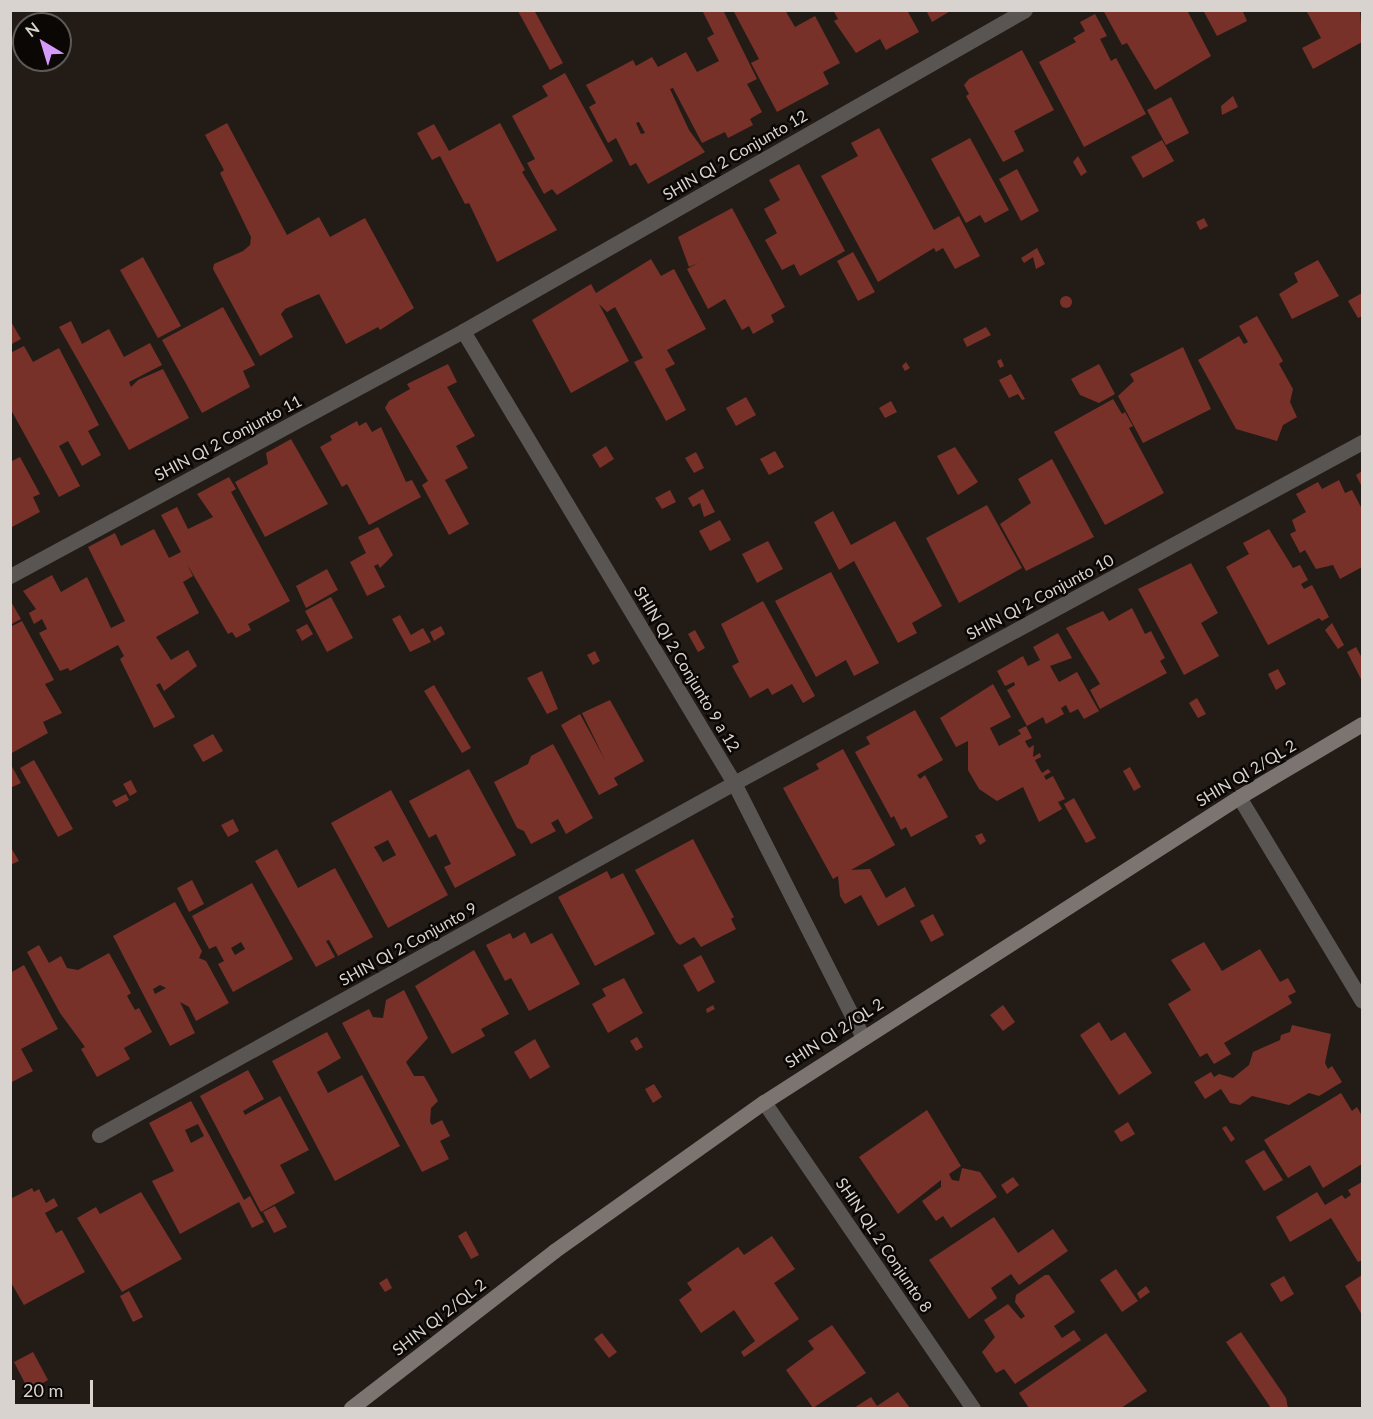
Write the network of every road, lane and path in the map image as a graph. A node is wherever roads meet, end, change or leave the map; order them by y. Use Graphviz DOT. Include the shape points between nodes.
graph roads {
  1 [pos="1025,10"];
  2 [pos="463,331"];
  3 [pos="1362,442"];
  4 [pos="10,576"];
  5 [pos="1362,724"];
  6 [pos="734,783"];
  7 [pos="1239,797"];
  8 [pos="1362,1001"];
  9 [pos="862,1035"];
  10 [pos="764,1102"];
  11 [pos="99,1135"];
  12 [pos="351,1408"];
  13 [pos="973,1408"];
  1 -- 2 [label="street, SHIN QI 2 Conjunto 12"];
  2 -- 4 [label="street, SHIN QI 2 Conjunto 11"];
  2 -- 6 [label="street, SHIN QI 2 Conjunto 9 a 12"];
  3 -- 6 [label="street, SHIN QI 2 Conjunto 10"];
  5 -- 7 [label="street, SHIN QI 2/QL 2"];
  6 -- 9 [label="street, SHIN QI 2 Conjunto 9 a 12"];
  6 -- 11 [label="street, SHIN QI 2 Conjunto 9"];
  7 -- 8 [label="street"];
  7 -- 9 [label="street, SHIN QI 2/QL 2"];
  9 -- 10 [label="street, SHIN QI 2/QL 2"];
  10 -- 12 [label="street, SHIN QI 2/QL 2" via="554,1251"];
  10 -- 13 [label="street, SHIN QL 2 Conjunto 8"];
}
